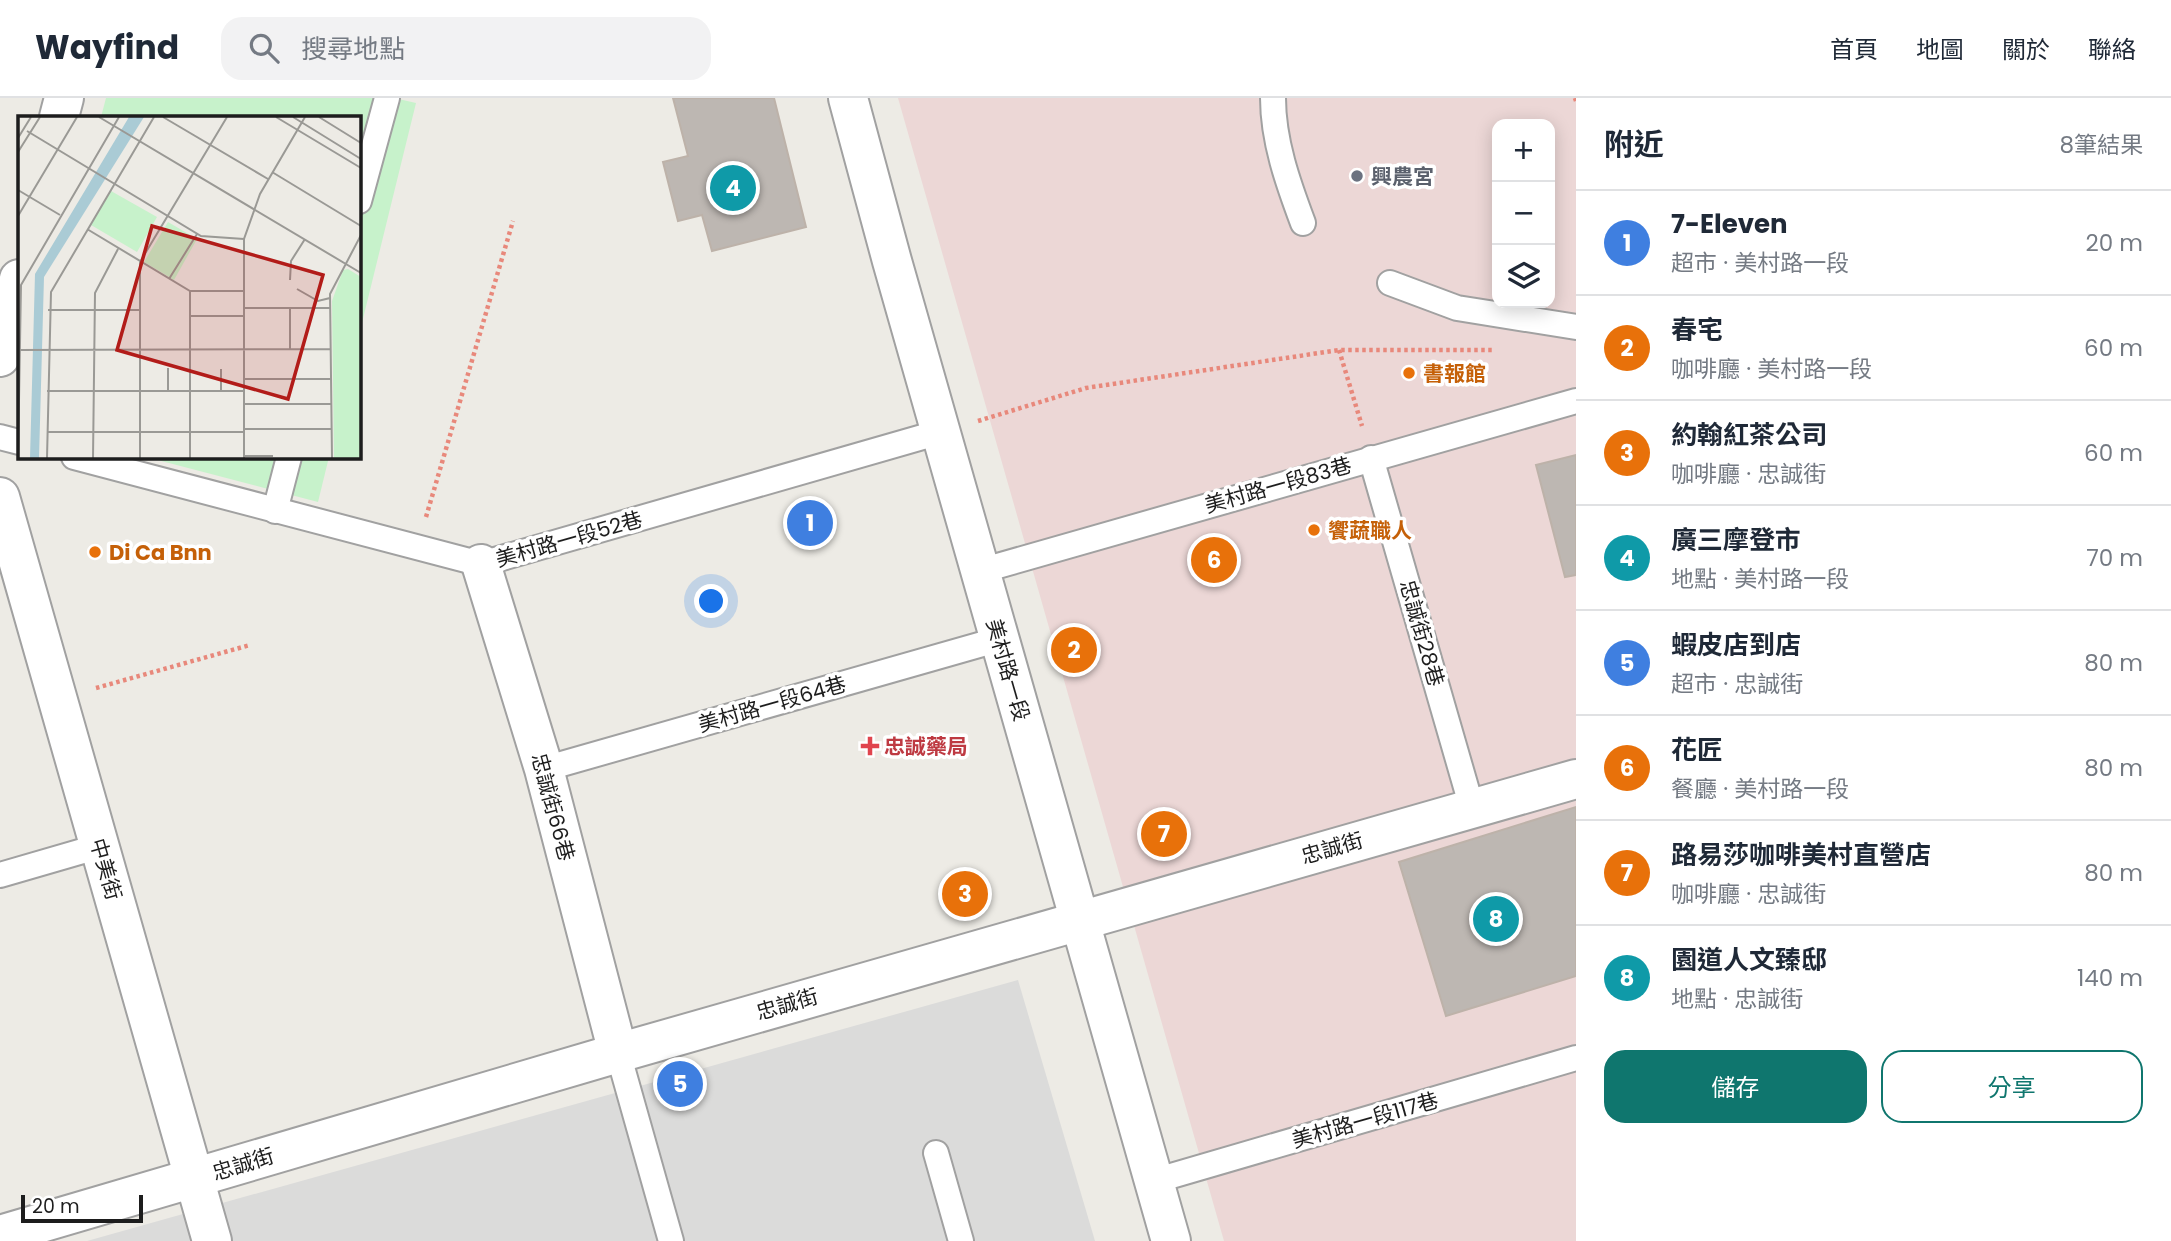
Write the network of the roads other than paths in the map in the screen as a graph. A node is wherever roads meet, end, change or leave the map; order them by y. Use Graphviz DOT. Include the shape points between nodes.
graph roads {
  1 [pos="64,98"];
  2 [pos="387,98"];
  3 [pos="848,98"];
  4 [pos="1273,98"];
  5 [pos="59,116"];
  6 [pos="360,197"];
  7 [pos="1303,223"];
  8 [pos="18,283"];
  9 [pos="1390,283"];
  10 [pos="1576,327"];
  11 [pos="0,357"];
  12 [pos="1576,401"];
  13 [pos="940,432"];
  14 [pos="0,437"];
  15 [pos="18,442"];
  16 [pos="78,458"];
  17 [pos="289,458"];
  18 [pos="1371,458"];
  19 [pos="0,497"];
  20 [pos="275,510"];
  21 [pos="481,564"];
  22 [pos="980,571"];
  23 [pos="1000,639"];
  24 [pos="544,769"];
  25 [pos="1576,779"];
  26 [pos="1472,808"];
  27 [pos="100,846"];
  28 [pos="0,875"];
  29 [pos="1080,921"];
  30 [pos="618,1053"];
  31 [pos="1576,1058"];
  32 [pos="936,1153"];
  33 [pos="193,1179"];
  34 [pos="1154,1181"];
  35 [pos="0,1235"];
  36 [pos="212,1241"];
  37 [pos="671,1241"];
  38 [pos="961,1241"];
  39 [pos="1171,1241"];
  1 -- 5 [label="street"];
  2 -- 6 [label="lane"];
  3 -- 13 [label="street, 美村路一段"];
  4 -- 7 [label="lane" via="1285,176"];
  8 -- 11 [label="street"];
  9 -- 10 [label="lane" via="1457,308"];
  12 -- 18 [label="lane, 美村路一段83巷"];
  13 -- 21 [label="lane, 美村路一段52巷"];
  13 -- 22 [label="street, 美村路一段"];
  14 -- 15 [label="lane"];
  16 -- 20 [label="lane, 美村路一段52巷"];
  17 -- 20 [label="lane"];
  18 -- 22 [label="lane, 美村路一段83巷"];
  18 -- 26 [label="lane, 忠誠街28巷"];
  19 -- 27 [label="street, 中美街"];
  20 -- 21 [label="lane, 美村路一段52巷"];
  21 -- 24 [label="street, 忠誠街66巷"];
  22 -- 23 [label="street, 美村路一段"];
  23 -- 24 [label="lane, 美村路一段64巷"];
  23 -- 29 [label="street, 美村路一段"];
  24 -- 30 [label="street, 忠誠街66巷"];
  25 -- 26 [label="street, 忠誠街"];
  26 -- 29 [label="street, 忠誠街"];
  27 -- 28 [label="lane"];
  27 -- 33 [label="street, 中美街"];
  29 -- 30 [label="street, 忠誠街"];
  29 -- 34 [label="street, 美村路一段"];
  30 -- 33 [label="street, 忠誠街"];
  30 -- 37 [label="lane"];
  31 -- 34 [label="lane, 美村路一段117巷"];
  32 -- 38 [label="lane"];
  33 -- 35 [label="street, 忠誠街"];
  33 -- 36 [label="street, 中美街"];
  34 -- 39 [label="street, 美村路一段"];
}
